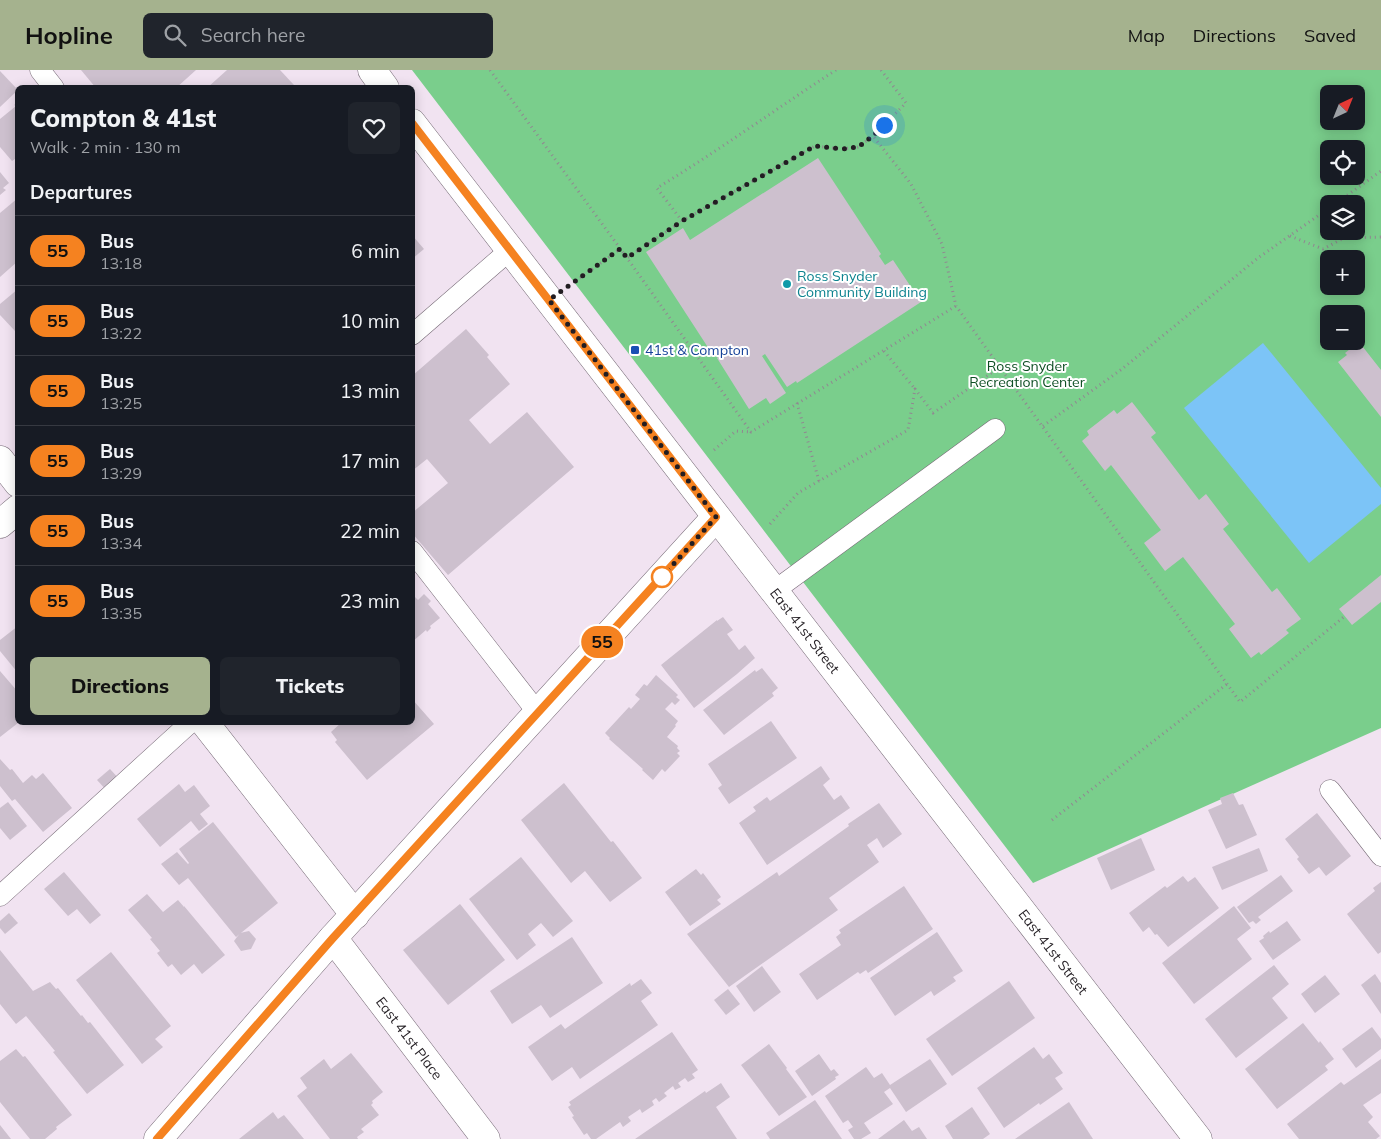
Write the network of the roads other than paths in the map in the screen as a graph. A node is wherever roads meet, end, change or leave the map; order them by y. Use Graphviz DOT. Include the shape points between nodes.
graph roads {
  1 [pos="40,70"];
  2 [pos="372,70"];
  3 [pos="52,85"];
  4 [pos="383,85"];
  5 [pos="415,127"];
  6 [pos="510,250"];
  7 [pos="415,333"];
  8 [pos="995,429"];
  9 [pos="0,460"];
  10 [pos="15,479"];
  11 [pos="15,512"];
  12 [pos="716,517"];
  13 [pos="0,524"];
  14 [pos="415,555"];
  15 [pos="774,591"];
  16 [pos="538,713"];
  17 [pos="188,725"];
  18 [pos="206,725"];
  19 [pos="1330,790"];
  20 [pos="1381,856"];
  21 [pos="0,896"];
  22 [pos="355,915"];
  23 [pos="333,938"];
  24 [pos="158,1139"];
  25 [pos="486,1139"];
  26 [pos="1198,1139"];
  1 -- 3 [label="lane"];
  2 -- 4 [label="street"];
  5 -- 6 [label="street, East 41st Street"];
  6 -- 7 [label="lane"];
  6 -- 12 [label="street, East 41st Street"];
  8 -- 15 [label="lane"];
  9 -- 10 [label="street"];
  11 -- 13 [label="street"];
  12 -- 15 [label="street, East 41st Street"];
  12 -- 16 [label="street"];
  14 -- 16 [label="lane"];
  15 -- 26 [label="street, East 41st Street"];
  16 -- 22 [label="street"];
  17 -- 21 [label="lane"];
  18 -- 22 [label="street"];
  19 -- 20 [label="lane"];
  22 -- 23 [label="street"];
  23 -- 24 [label="street"];
  23 -- 25 [label="street, East 41st Place"];
}
